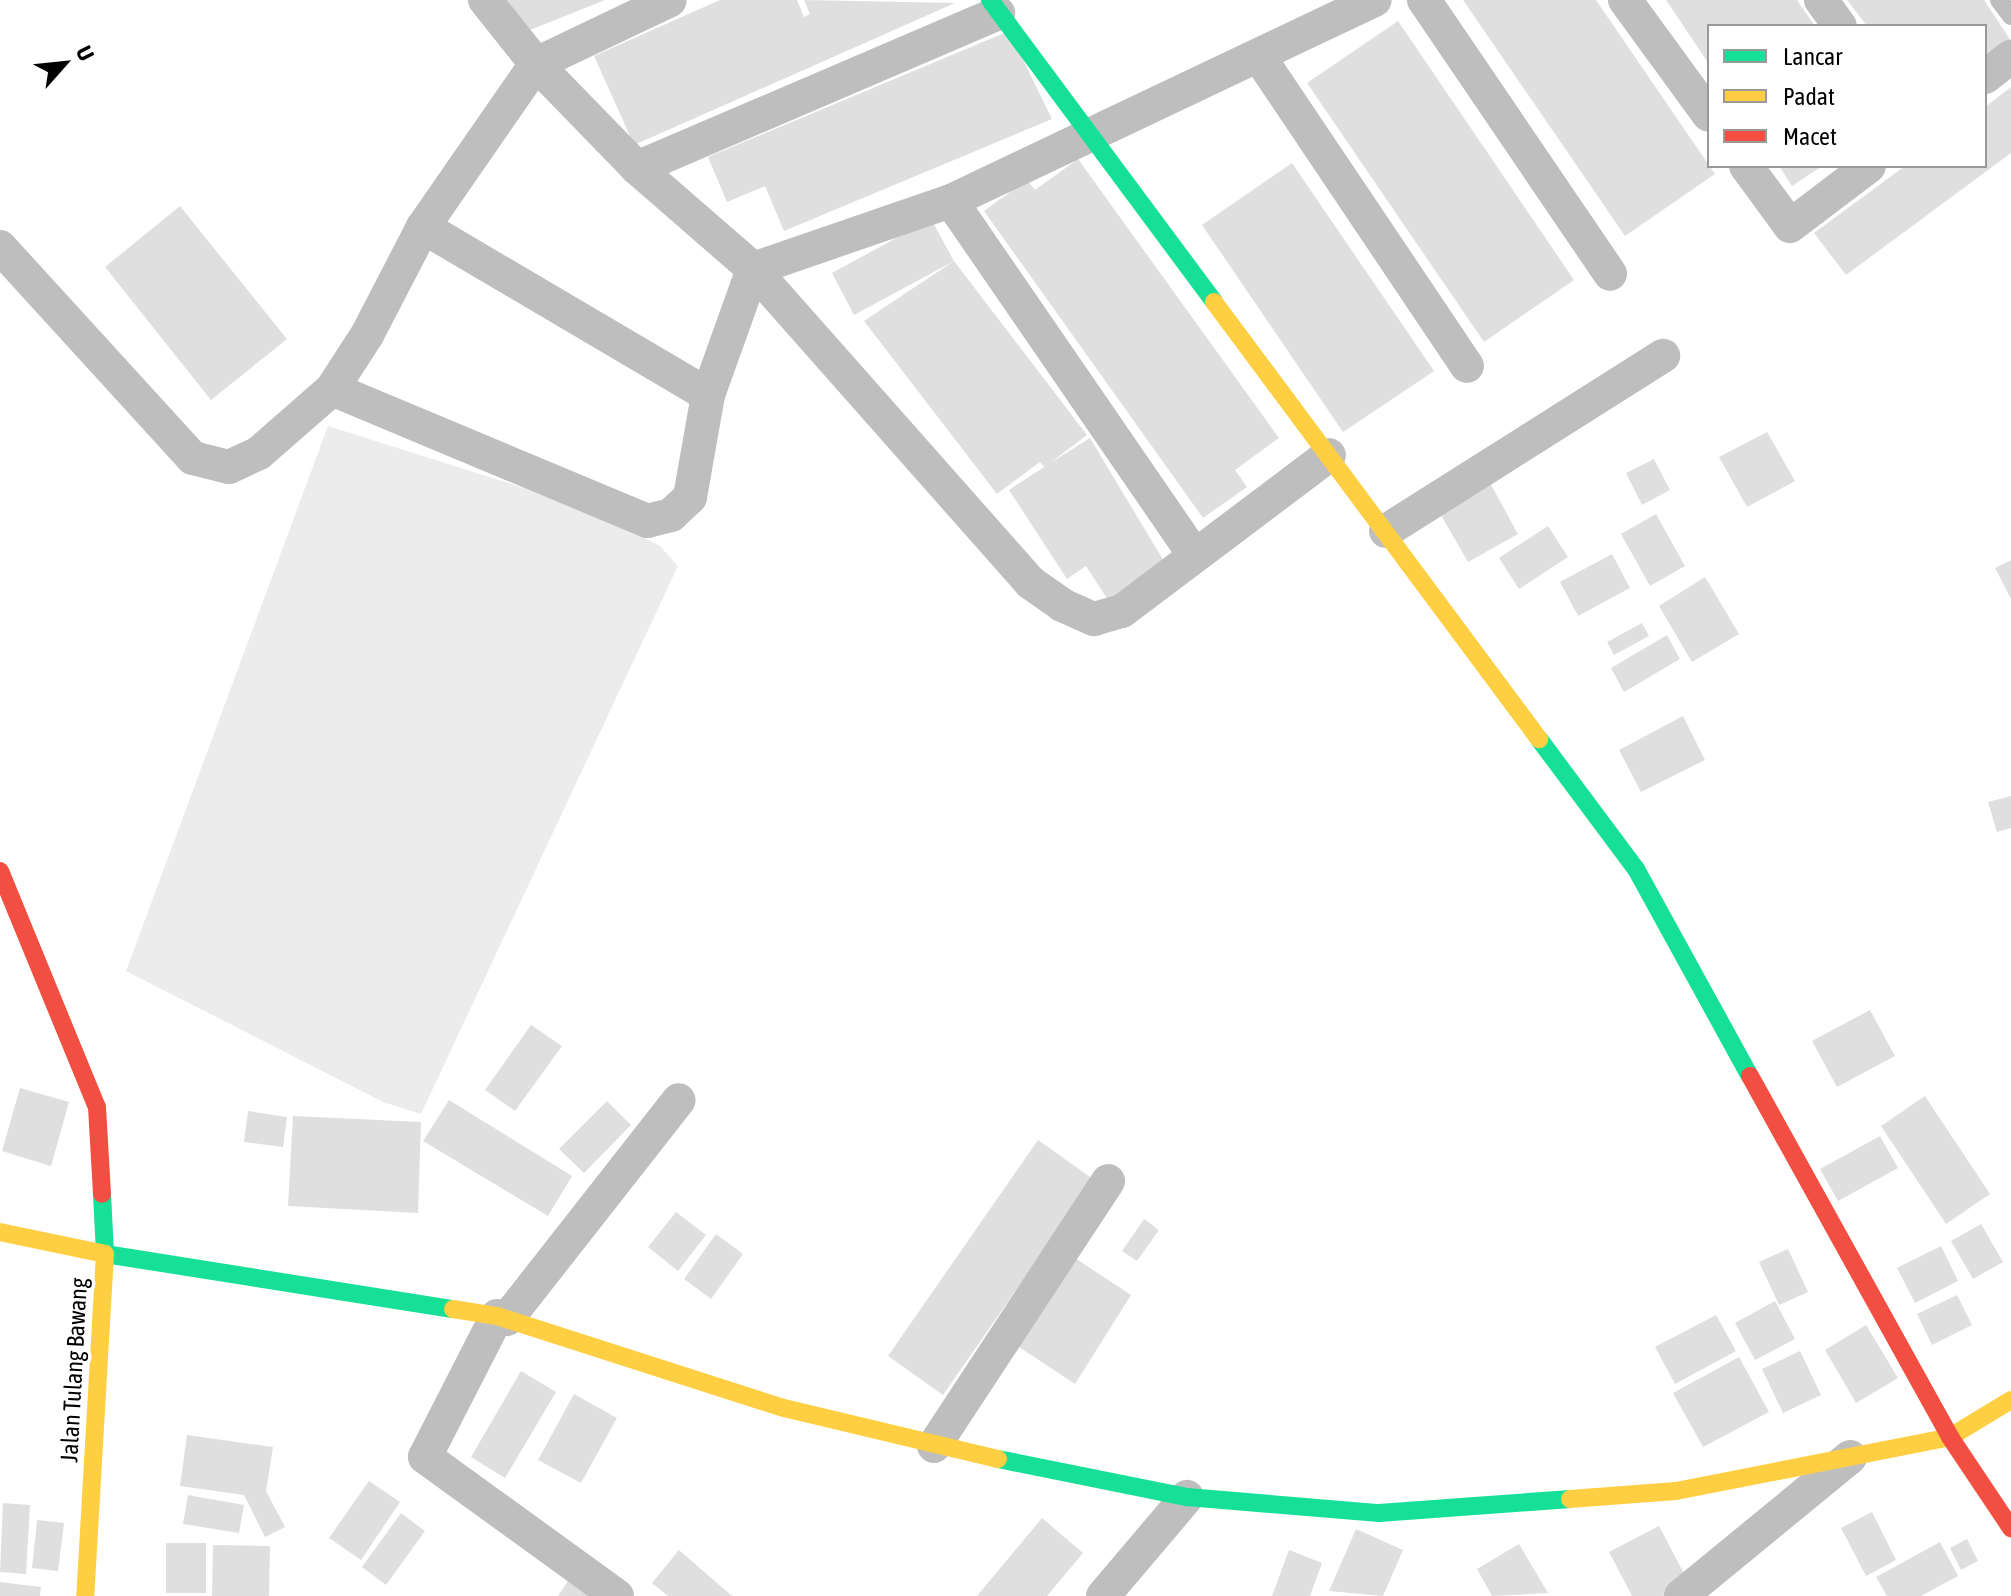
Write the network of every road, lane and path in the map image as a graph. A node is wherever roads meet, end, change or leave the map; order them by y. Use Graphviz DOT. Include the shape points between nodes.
graph roads {
  1 [pos="485,0"];
  2 [pos="670,0"];
  3 [pos="1375,0"];
  4 [pos="1424,0"];
  5 [pos="1625,0"];
  6 [pos="1821,0"];
  7 [pos="1999,0"];
  8 [pos="994,6"];
  9 [pos="2011,16"];
  10 [pos="1839,24"];
  11 [pos="2011,57"];
  12 [pos="1260,58"];
  13 [pos="536,64"];
  14 [pos="1987,75"];
  15 [pos="1707,112"];
  16 [pos="1087,137"];
  17 [pos="637,168"];
  18 [pos="1747,168"];
  19 [pos="1866,168"];
  20 [pos="951,201"];
  21 [pos="423,227"];
  22 [pos="0,247"];
  23 [pos="753,269"];
  24 [pos="1610,274"];
  25 [pos="1663,356"];
  26 [pos="1467,366"];
  27 [pos="332,389"];
  28 [pos="708,395"];
  29 [pos="1329,455"];
  30 [pos="1386,531"];
  31 [pos="1194,555"];
  32 [pos="0,871"];
  33 [pos="679,1100"];
  34 [pos="1108,1181"];
  35 [pos="0,1232"];
  36 [pos="105,1254"];
  37 [pos="502,1318"];
  38 [pos="2011,1400"];
  39 [pos="1950,1437"];
  40 [pos="934,1446"];
  41 [pos="1850,1457"];
  42 [pos="1187,1497"];
  43 [pos="2011,1528"];
  44 [pos="85,1596"];
  45 [pos="617,1596"];
  46 [pos="1103,1596"];
  47 [pos="1681,1596"];
  1 -- 13 [label="street"];
  2 -- 13 [label="street"];
  3 -- 12 [label="street"];
  4 -- 24 [label="street"];
  5 -- 15 [label="street"];
  6 -- 10 [label="street"];
  7 -- 9 [label="lane"];
  8 -- 16 [label="street"];
  8 -- 17 [label="street"];
  11 -- 14 [label="street"];
  12 -- 16 [label="street"];
  12 -- 26 [label="street"];
  13 -- 17 [label="street"];
  13 -- 21 [label="street"];
  16 -- 20 [label="street"];
  16 -- 29 [label="street"];
  17 -- 23 [label="street"];
  18 -- 19 [label="street" via="1790,226"];
  20 -- 23 [label="street"];
  20 -- 31 [label="street"];
  21 -- 27 [label="street" via="367,335"];
  21 -- 28 [label="street"];
  22 -- 27 [label="street" via="193,458 229,467 259,453"];
  23 -- 28 [label="street"];
  23 -- 31 [label="street" via="1031,583 1062,605 1094,619 1122,611"];
  25 -- 30 [label="street"];
  27 -- 28 [label="street" via="647,521 671,515 690,497"];
  29 -- 30 [label="street"];
  29 -- 31 [label="street"];
  30 -- 39 [label="street" via="1636,869"];
  32 -- 36 [label="street" via="97,1107"];
  33 -- 37 [label="street"];
  34 -- 40 [label="street"];
  35 -- 36 [label="street, Jalan Tulang Bawang"];
  36 -- 37 [label="street"];
  36 -- 44 [label="street, Jalan Tulang Bawang"];
  37 -- 40 [label="street" via="784,1408"];
  37 -- 45 [label="street" via="425,1457"];
  38 -- 39 [label="street"];
  39 -- 41 [label="street"];
  39 -- 43 [label="street"];
  40 -- 42 [label="street"];
  41 -- 42 [label="street" via="1676,1491 1379,1513"];
  41 -- 47 [label="street"];
  42 -- 46 [label="street"];
}
